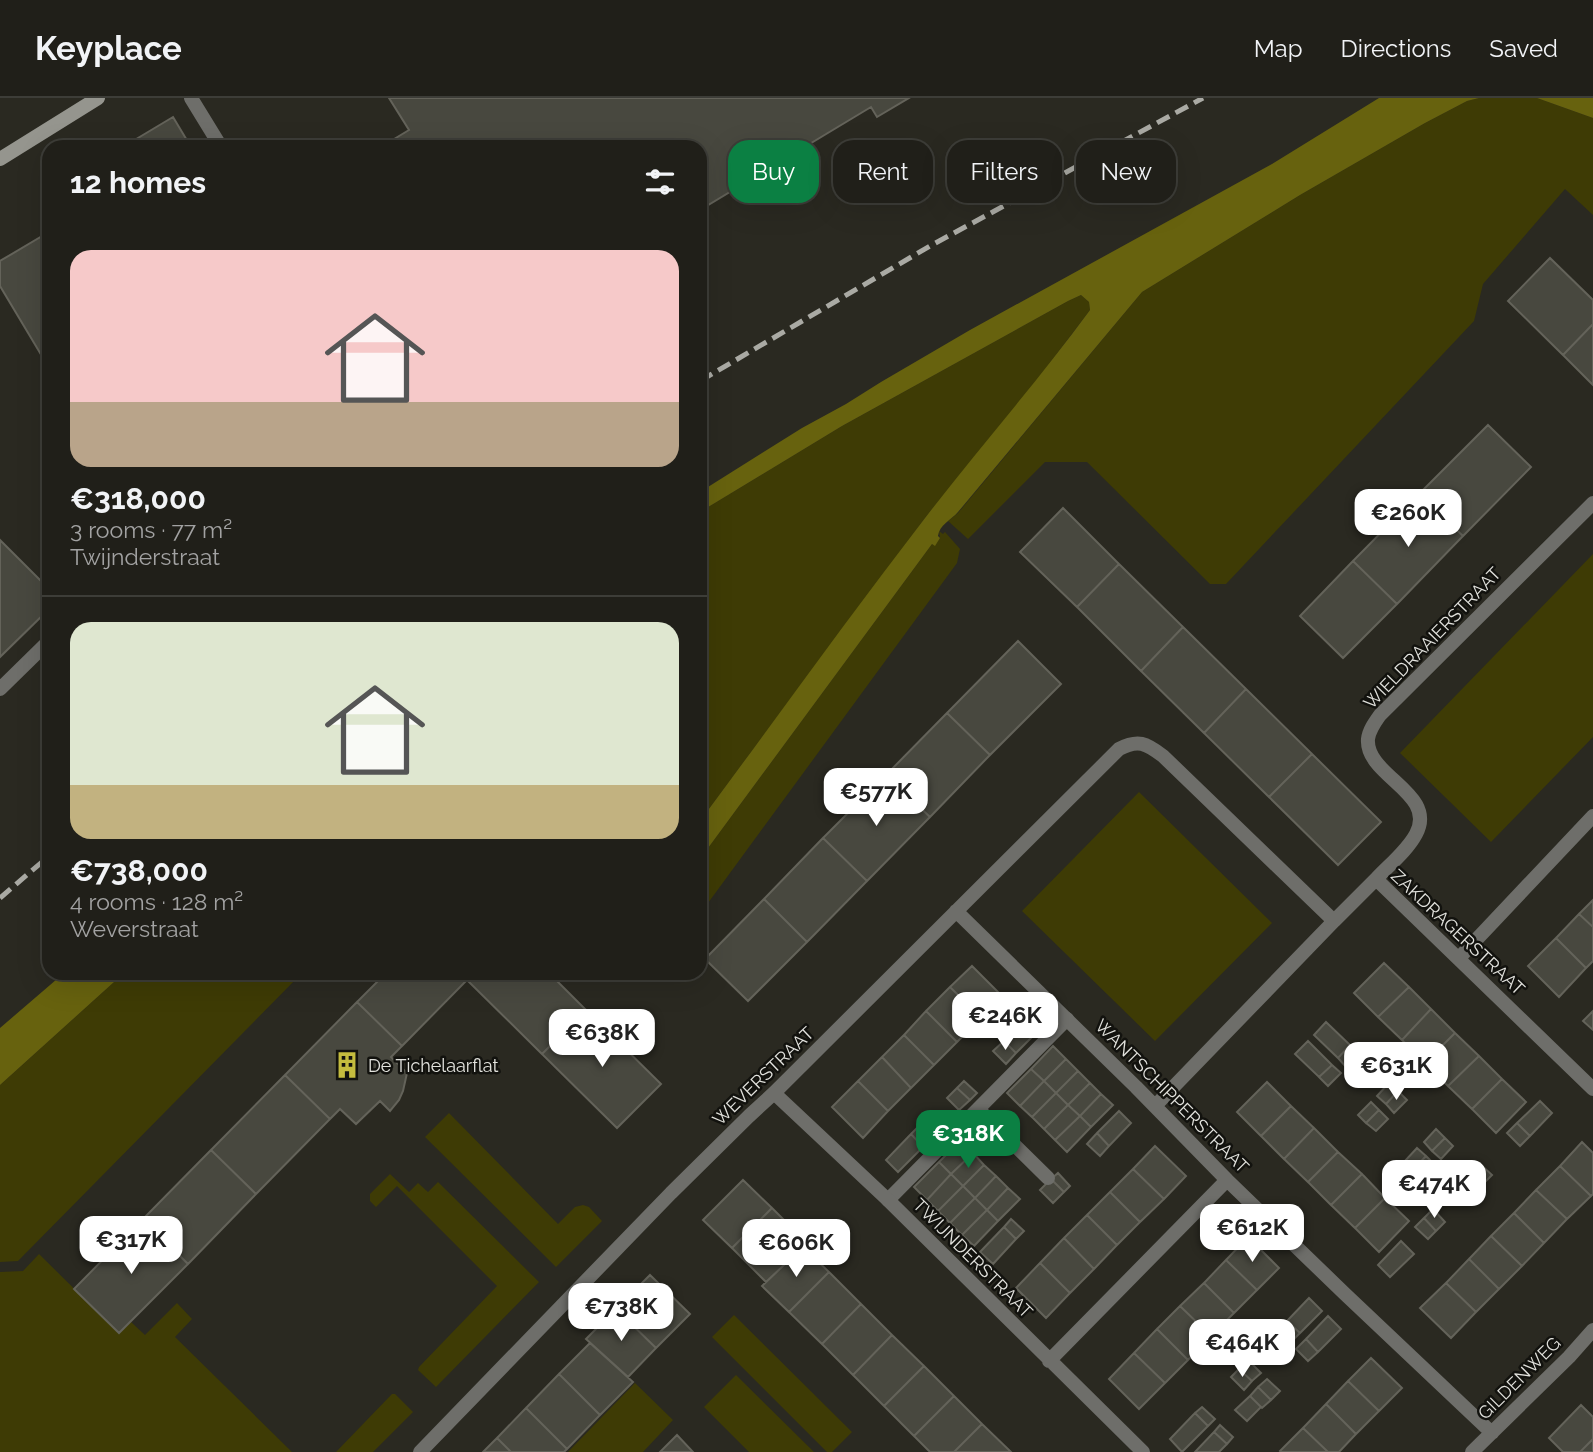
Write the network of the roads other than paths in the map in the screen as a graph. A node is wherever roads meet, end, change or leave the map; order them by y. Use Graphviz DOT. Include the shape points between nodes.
graph roads {
  1 [pos="98,98"];
  2 [pos="191,98"];
  3 [pos="217,140"];
  4 [pos="0,159"];
  5 [pos="1593,503"];
  6 [pos="42,648"];
  7 [pos="0,689"];
  8 [pos="1593,816"];
  9 [pos="1376,879"];
  10 [pos="956,911"];
  11 [pos="1334,921"];
  12 [pos="1459,958"];
  13 [pos="1067,1019"];
  14 [pos="1593,1089"];
  15 [pos="774,1093"];
  16 [pos="1155,1106"];
  17 [pos="978,1109"];
  18 [pos="1048,1178"];
  19 [pos="1227,1180"];
  20 [pos="888,1200"];
  21 [pos="1592,1334"];
  22 [pos="1049,1361"];
  23 [pos="1492,1433"];
  24 [pos="422,1451"];
  25 [pos="1143,1452"];
  26 [pos="1472,1452"];
  1 -- 4 [label="street"];
  2 -- 3 [label="street"];
  5 -- 9 [label="street, WIELDRAAIERSTRAAT" via="1373,725 1369,750 1420,814 1417,833 1409,845"];
  6 -- 7 [label="street"];
  8 -- 12 [label="street"];
  9 -- 11 [label="street, ZAKDRAGERSTRAAT"];
  9 -- 12 [label="street, ZAKDRAGERSTRAAT"];
  10 -- 11 [label="street, WEVERSTRAAT" via="1119,749 1135,742 1163,756"];
  10 -- 13 [label="street, WANTSCHIPPERSTRAAT"];
  10 -- 15 [label="street, WEVERSTRAAT"];
  11 -- 16 [label="street, ZAKDRAGERSTRAAT"];
  12 -- 14 [label="street, ZAKDRAGERSTRAAT"];
  13 -- 16 [label="street, WANTSCHIPPERSTRAAT"];
  13 -- 17 [label="street, WANTSCHIPPERSTRAAT"];
  15 -- 20 [label="street, TWIJNDERSTRAAT"];
  15 -- 24 [label="street, WEVERSTRAAT"];
  16 -- 19 [label="street, WANTSCHIPPERSTRAAT"];
  17 -- 18 [label="street"];
  17 -- 20 [label="street, WANTSCHIPPERSTRAAT"];
  19 -- 22 [label="street"];
  19 -- 23 [label="street, WANTSCHIPPERSTRAAT"];
  20 -- 22 [label="street, TWIJNDERSTRAAT"];
  21 -- 23 [label="street, GILDENWEG"];
  22 -- 25 [label="street, TWIJNDERSTRAAT"];
  23 -- 26 [label="street, GILDENWEG"];
}
